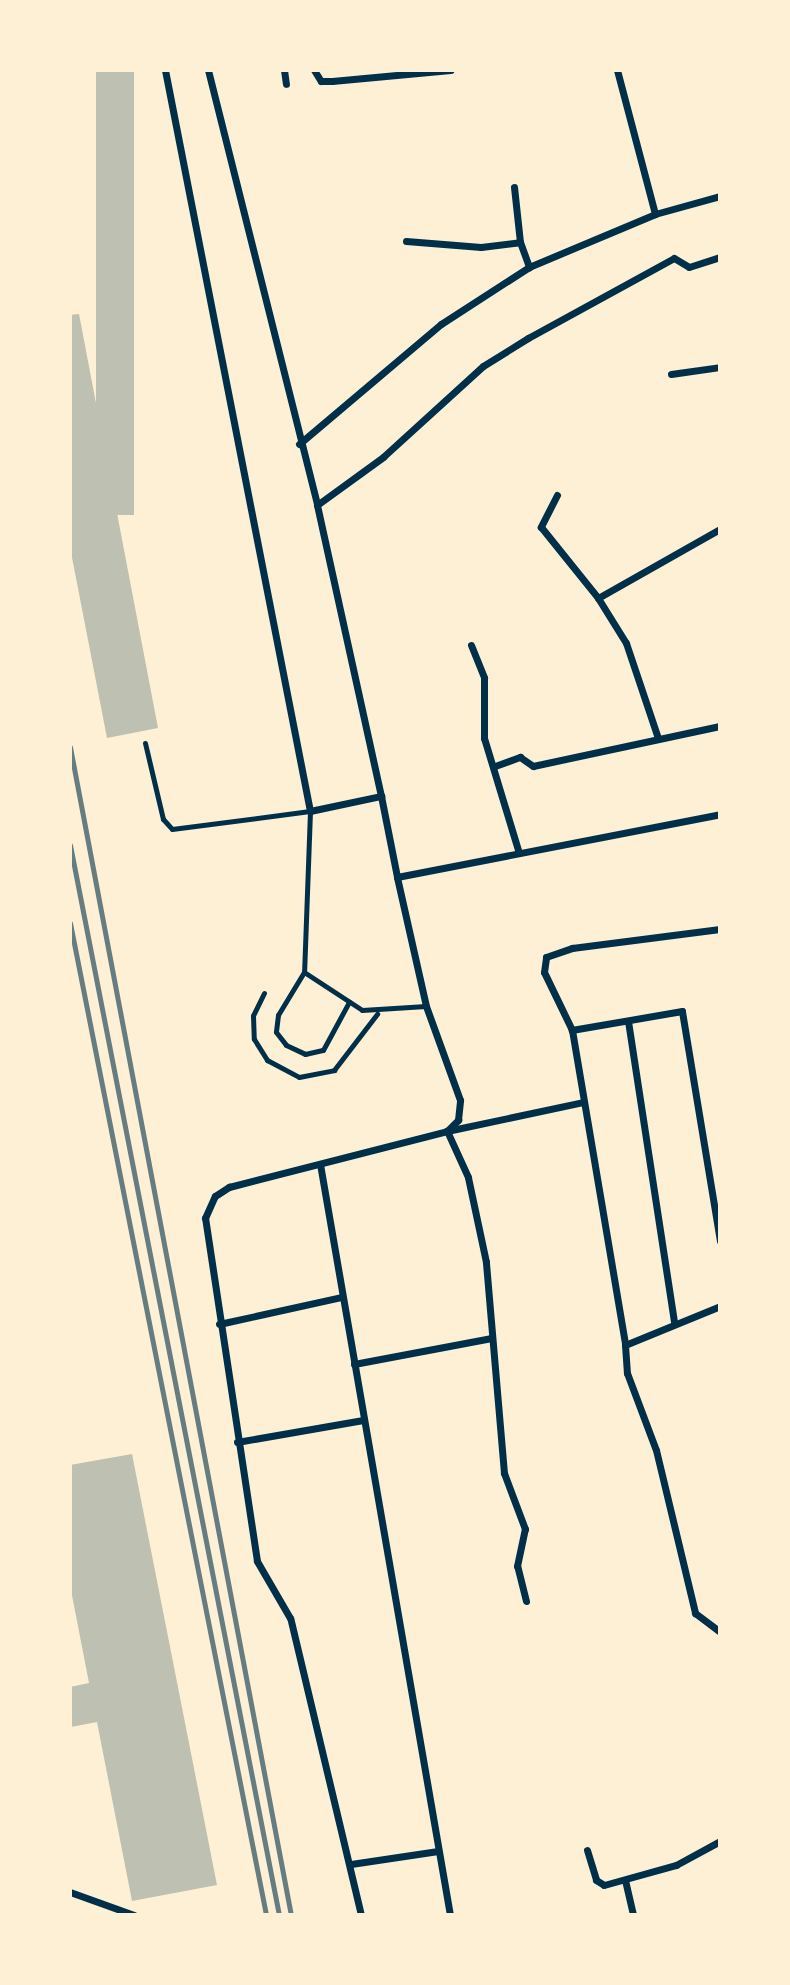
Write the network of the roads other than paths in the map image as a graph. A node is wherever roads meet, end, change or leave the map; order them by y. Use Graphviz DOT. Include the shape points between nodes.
graph roads {
  1 [pos="165,70"];
  2 [pos="208,70"];
  3 [pos="284,70"];
  4 [pos="314,70"];
  5 [pos="450,70"];
  6 [pos="617,70"];
  7 [pos="286,84"];
  8 [pos="514,187"];
  9 [pos="720,196"];
  10 [pos="655,214"];
  11 [pos="406,241"];
  12 [pos="520,242"];
  13 [pos="720,257"];
  14 [pos="529,267"];
  15 [pos="720,367"];
  16 [pos="671,374"];
  17 [pos="299,444"];
  18 [pos="557,495"];
  19 [pos="317,505"];
  20 [pos="720,529"];
  21 [pos="598,598"];
  22 [pos="471,645"];
  23 [pos="720,726"];
  24 [pos="658,738"];
  25 [pos="145,743"];
  26 [pos="495,766"];
  27 [pos="381,796"];
  28 [pos="310,811"];
  29 [pos="720,814"];
  30 [pos="519,853"];
  31 [pos="397,877"];
  32 [pos="720,929"];
  33 [pos="304,972"];
  34 [pos="264,993"];
  35 [pos="349,1002"];
  36 [pos="426,1006"];
  37 [pos="377,1014"];
  38 [pos="628,1020"];
  39 [pos="572,1030"];
  40 [pos="584,1102"];
  41 [pos="447,1131"];
  42 [pos="320,1164"];
  43 [pos="720,1241"];
  44 [pos="342,1297"];
  45 [pos="720,1306"];
  46 [pos="674,1322"];
  47 [pos="219,1324"];
  48 [pos="492,1338"];
  49 [pos="625,1345"];
  50 [pos="354,1364"];
  51 [pos="363,1420"];
  52 [pos="237,1442"];
  53 [pos="526,1601"];
  54 [pos="720,1632"];
  55 [pos="720,1841"];
  56 [pos="587,1850"];
  57 [pos="438,1851"];
  58 [pos="351,1864"];
  59 [pos="625,1880"];
  60 [pos="70,1892"];
  61 [pos="106,1903"];
  62 [pos="108,1915"];
  63 [pos="134,1915"];
  64 [pos="361,1915"];
  65 [pos="450,1915"];
  66 [pos="632,1915"];
  1 -- 28 [label="street"];
  2 -- 17 [label="street"];
  3 -- 7 [label="street"];
  4 -- 5 [label="street" via="321,81"];
  6 -- 10 [label="street"];
  8 -- 12 [label="street"];
  9 -- 10 [label="street"];
  10 -- 14 [label="street"];
  11 -- 12 [label="street" via="481,247"];
  12 -- 14 [label="street"];
  13 -- 19 [label="street" via="689,267 674,258 528,338 483,366 383,457"];
  14 -- 17 [label="street" via="441,324"];
  15 -- 16 [label="street"];
  17 -- 19 [label="street"];
  18 -- 21 [label="street" via="541,527"];
  19 -- 27 [label="street"];
  20 -- 21 [label="street"];
  21 -- 24 [label="street" via="626,643"];
  22 -- 26 [label="street" via="484,678 484,738"];
  23 -- 24 [label="street"];
  24 -- 26 [label="street" via="533,766 520,757"];
  25 -- 28 [label="lane" via="163,819 172,829"];
  26 -- 30 [label="street"];
  27 -- 28 [label="street"];
  27 -- 31 [label="street"];
  28 -- 33 [label="lane"];
  29 -- 30 [label="street"];
  30 -- 31 [label="street"];
  31 -- 36 [label="street"];
  32 -- 39 [label="street" via="572,948 546,957 544,972"];
  33 -- 35 [label="lane"];
  33 -- 35 [label="lane" via="278,1015 276,1032 286,1045 305,1054 323,1050"];
  34 -- 37 [label="lane" via="253,1016 254,1039 267,1060 299,1077 334,1070"];
  35 -- 37 [label="lane"];
  36 -- 37 [label="lane"];
  36 -- 41 [label="street" via="460,1100 458,1120"];
  38 -- 39 [label="street"];
  38 -- 43 [label="street" via="682,1012"];
  38 -- 46 [label="street"];
  39 -- 40 [label="street"];
  40 -- 41 [label="street"];
  40 -- 49 [label="street"];
  41 -- 42 [label="street"];
  41 -- 48 [label="street" via="468,1177 481,1235"];
  42 -- 44 [label="street"];
  42 -- 47 [label="street" via="229,1186 208,1206 204,1235"];
  44 -- 47 [label="street"];
  44 -- 50 [label="street"];
  45 -- 46 [label="street"];
  46 -- 49 [label="street"];
  47 -- 52 [label="street"];
  48 -- 50 [label="street"];
  48 -- 53 [label="street" via="504,1473 525,1529 517,1566"];
  49 -- 54 [label="street" via="627,1373 656,1450 695,1613"];
  50 -- 51 [label="street"];
  51 -- 52 [label="street"];
  51 -- 57 [label="street"];
  52 -- 58 [label="street" via="257,1562 290,1618"];
  55 -- 59 [label="street" via="689,1860"];
  56 -- 59 [label="street" via="599,1885"];
  57 -- 58 [label="street"];
  57 -- 65 [label="street"];
  58 -- 64 [label="street"];
  59 -- 66 [label="street"];
  60 -- 61 [label="street"];
  61 -- 62 [label="street"];
  61 -- 63 [label="street"];
}
